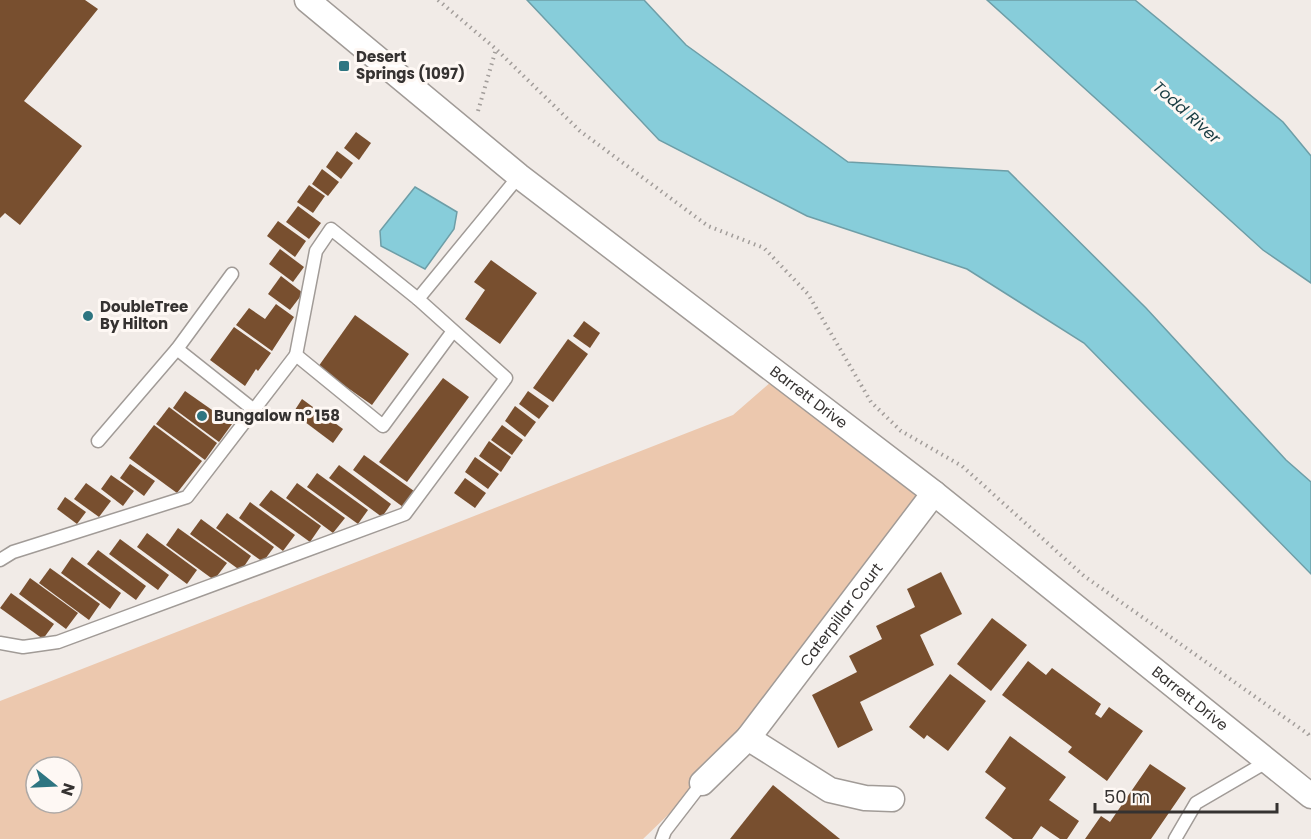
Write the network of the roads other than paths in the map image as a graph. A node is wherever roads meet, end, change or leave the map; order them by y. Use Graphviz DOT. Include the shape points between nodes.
graph roads {
  1 [pos="307,0"];
  2 [pos="519,176"];
  3 [pos="232,274"];
  4 [pos="418,299"];
  5 [pos="453,331"];
  6 [pos="177,349"];
  7 [pos="296,355"];
  8 [pos="254,410"];
  9 [pos="98,441"];
  10 [pos="934,493"];
  11 [pos="0,561"];
  12 [pos="0,643"];
  13 [pos="748,738"];
  14 [pos="1268,760"];
  15 [pos="702,783"];
  16 [pos="1311,796"];
  17 [pos="892,799"];
  18 [pos="662,839"];
  19 [pos="1175,839"];
  1 -- 2 [label="street, Barrett Drive"];
  2 -- 4 [label="lane"];
  2 -- 10 [label="street, Barrett Drive"];
  3 -- 6 [label="lane"];
  4 -- 5 [label="lane"];
  4 -- 7 [label="lane" via="331,229 316,251"];
  5 -- 7 [label="lane" via="383,426"];
  5 -- 12 [label="lane" via="506,378 405,514 58,642 22,647"];
  6 -- 8 [label="lane"];
  6 -- 9 [label="lane"];
  7 -- 8 [label="lane"];
  8 -- 11 [label="lane" via="187,497 13,552"];
  10 -- 13 [label="street, Caterpillar Court"];
  10 -- 14 [label="street, Barrett Drive"];
  13 -- 15 [label="street, Caterpillar Court"];
  13 -- 17 [label="street" via="830,789 865,798"];
  14 -- 16 [label="street, Barrett Drive"];
  14 -- 19 [label="lane" via="1196,803"];
  15 -- 18 [label="lane"];
}
